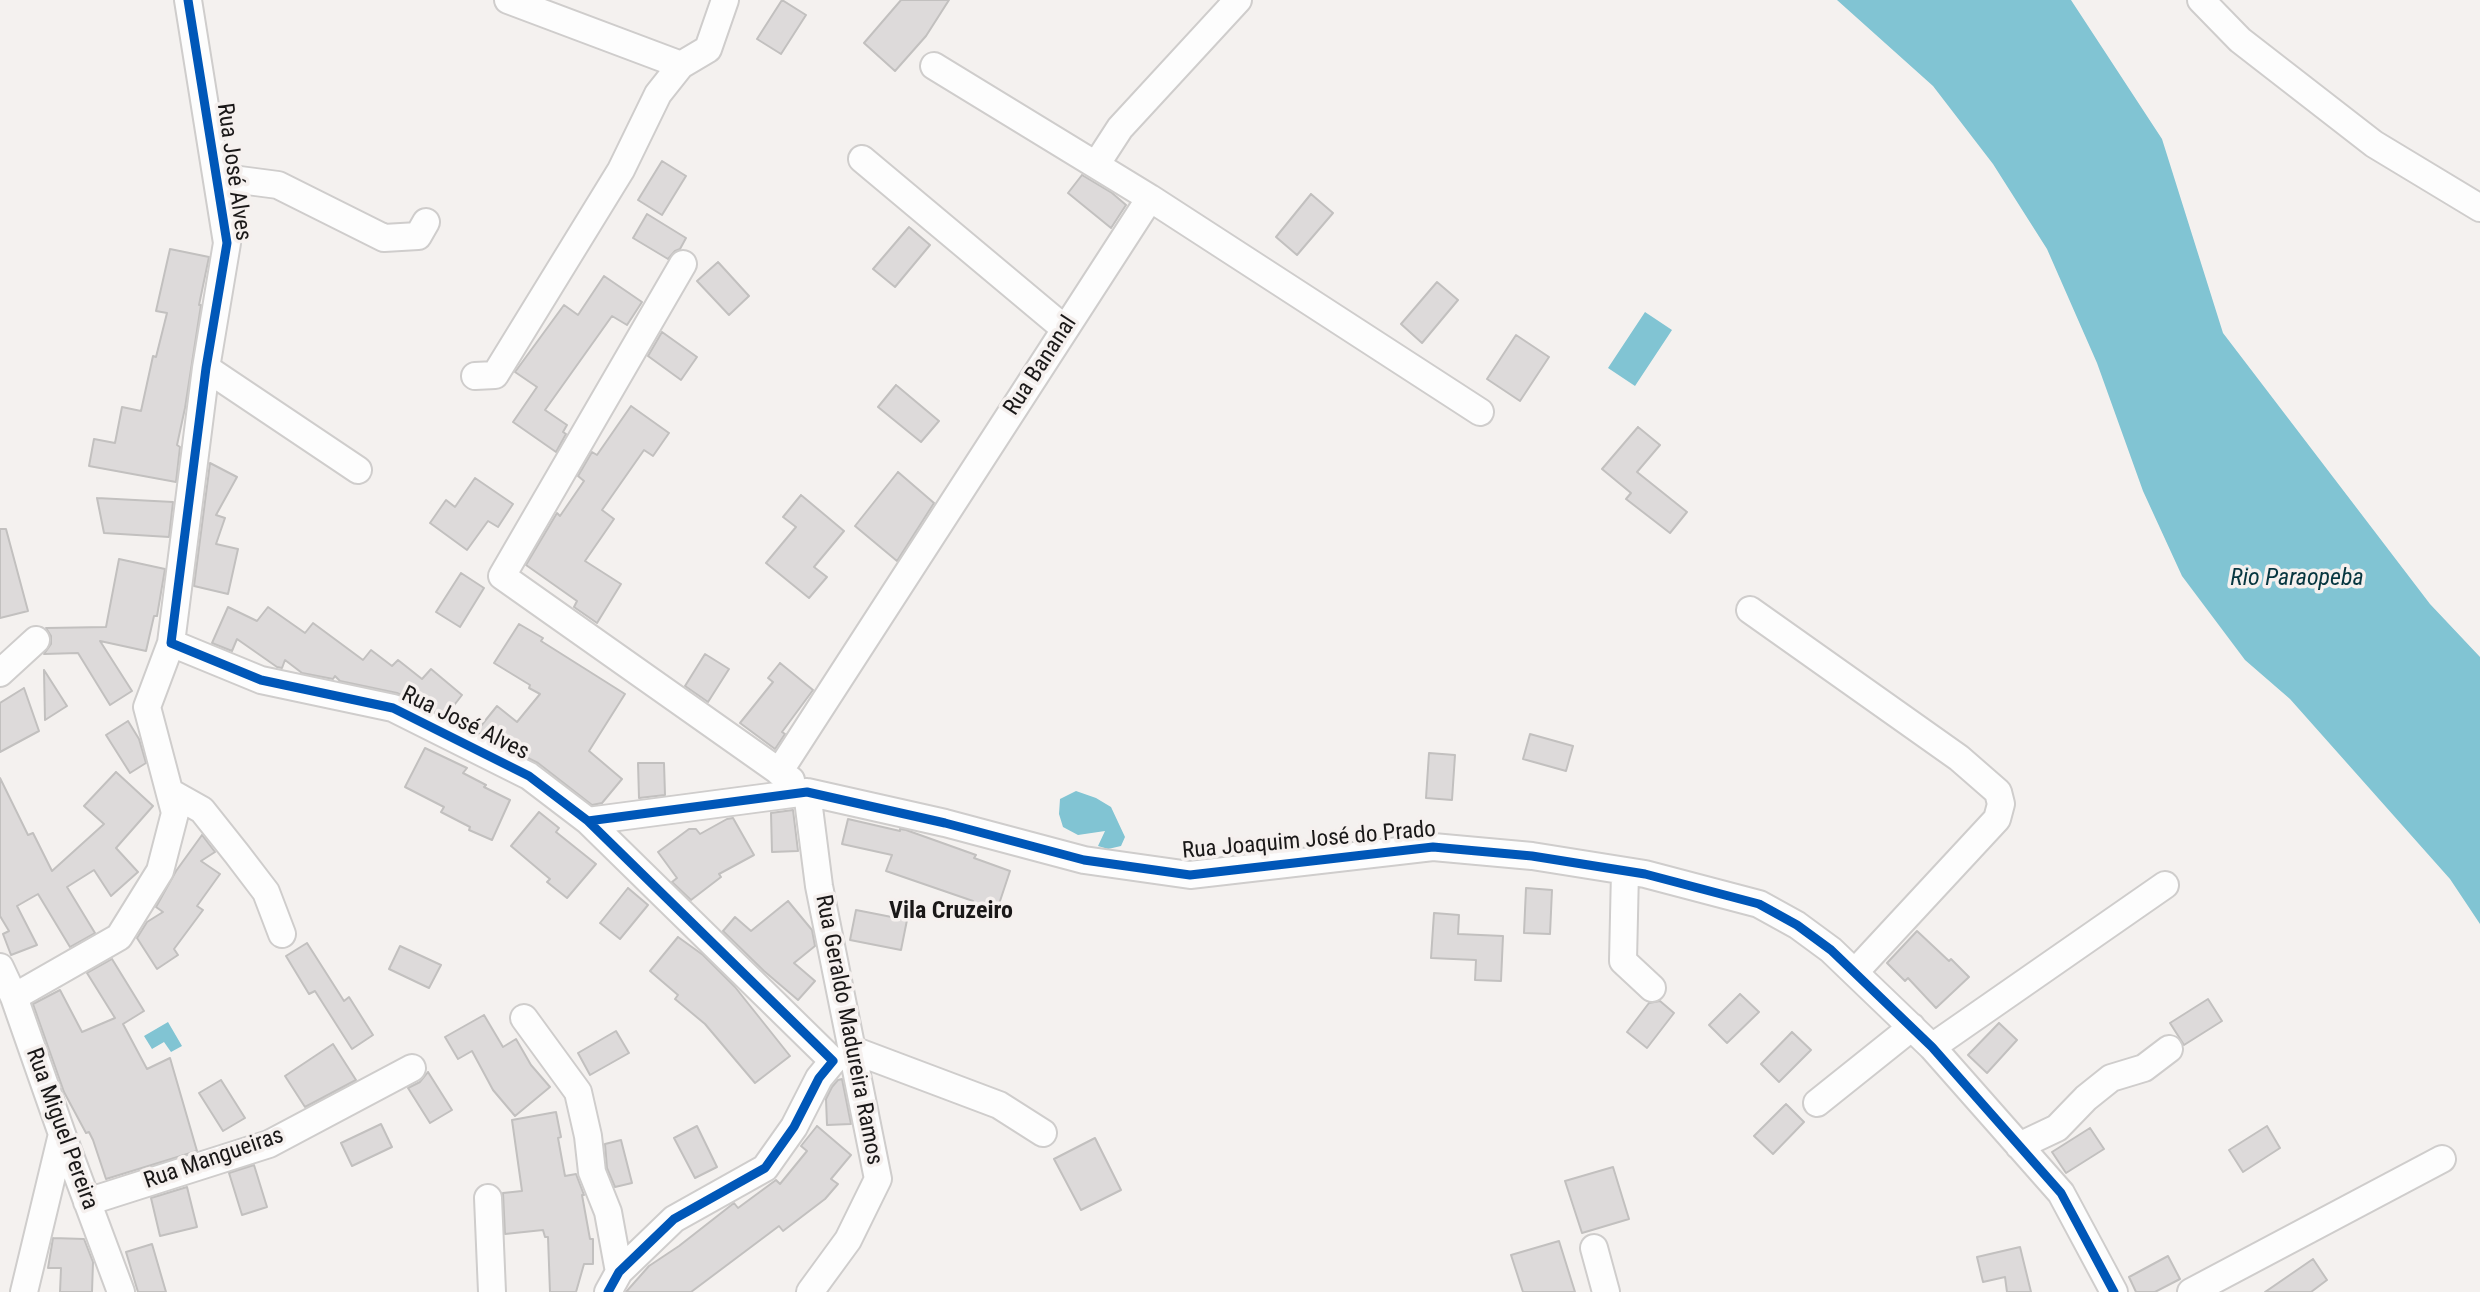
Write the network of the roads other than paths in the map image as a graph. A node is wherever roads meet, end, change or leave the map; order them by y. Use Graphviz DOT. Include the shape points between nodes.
graph roads {
  1 [pos="188,0"];
  2 [pos="508,0"];
  3 [pos="725,0"];
  4 [pos="2201,0"];
  5 [pos="1231,2"];
  6 [pos="681,65"];
  7 [pos="934,66"];
  8 [pos="862,159"];
  9 [pos="1096,165"];
  10 [pos="216,177"];
  11 [pos="1150,198"];
  12 [pos="2480,208"];
  13 [pos="426,222"];
  14 [pos="683,264"];
  15 [pos="1065,329"];
  16 [pos="206,368"];
  17 [pos="475,376"];
  18 [pos="1480,412"];
  19 [pos="358,470"];
  20 [pos="1750,610"];
  21 [pos="36,640"];
  22 [pos="171,643"];
  23 [pos="0,673"];
  24 [pos="779,772"];
  25 [pos="170,792"];
  26 [pos="807,792"];
  27 [pos="588,821"];
  28 [pos="1625,871"];
  29 [pos="2165,885"];
  30 [pos="282,934"];
  31 [pos="0,967"];
  32 [pos="1855,972"];
  33 [pos="1653,988"];
  34 [pos="15,997"];
  35 [pos="524,1018"];
  36 [pos="1912,1027"];
  37 [pos="1932,1047"];
  38 [pos="2169,1049"];
  39 [pos="847,1060"];
  40 [pos="412,1068"];
  41 [pos="1816,1102"];
  42 [pos="1042,1133"];
  43 [pos="62,1134"];
  44 [pos="2019,1146"];
  45 [pos="2442,1159"];
  46 [pos="488,1198"];
  47 [pos="87,1202"];
  48 [pos="1594,1248"];
  49 [pos="614,1282"];
  50 [pos="24,1292"];
  51 [pos="121,1292"];
  52 [pos="492,1292"];
  53 [pos="810,1292"];
  54 [pos="1606,1292"];
  55 [pos="2114,1292"];
  56 [pos="2191,1292"];
  1 -- 10 [label="street, Rua José Alves"];
  2 -- 6 [label="street"];
  3 -- 6 [label="street" via="708,49"];
  4 -- 12 [label="street" via="2240,40 2374,144"];
  5 -- 9 [label="street" via="1120,128"];
  6 -- 17 [label="street" via="658,94 621,170 495,375"];
  7 -- 9 [label="street"];
  8 -- 15 [label="street"];
  9 -- 11 [label="street"];
  10 -- 13 [label="street" via="278,185 384,239 418,236"];
  10 -- 16 [label="street, Rua José Alves" via="227,243"];
  11 -- 15 [label="street, Rua Bananal"];
  11 -- 18 [label="street"];
  14 -- 24 [label="street" via="502,576"];
  15 -- 24 [label="street, Rua Bananal"];
  16 -- 19 [label="street"];
  16 -- 22 [label="street, Rua José Alves"];
  20 -- 32 [label="street" via="1959,758 1998,792 1997,819"];
  21 -- 23 [label="street"];
  22 -- 25 [label="street" via="147,707"];
  22 -- 27 [label="street, Rua José Alves" via="261,680 393,708 528,776"];
  24 -- 26 [label="street"];
  25 -- 30 [label="street" via="202,810 237,854 266,892"];
  25 -- 34 [label="street" via="175,813 160,871 119,937"];
  26 -- 27 [label="street, Rua Joaquim José do Prado"];
  26 -- 28 [label="street, Rua Joaquim José do Prado" via="1084,860 1190,875 1433,848 1532,856"];
  26 -- 39 [label="street, Rua Geraldo Madureira Ramos"];
  27 -- 39 [label="street, Rua José Alves"];
  28 -- 32 [label="street, Rua Joaquim José do Prado" via="1759,904 1797,925"];
  28 -- 33 [label="street" via="1623,961"];
  29 -- 37 [label="street"];
  31 -- 34 [label="street, Rua Miguel Pereira"];
  32 -- 36 [label="street, Rua Joaquim José do Prado"];
  34 -- 43 [label="street, Rua Miguel Pereira"];
  35 -- 49 [label="street" via="578,1092 592,1172 608,1212"];
  36 -- 37 [label="street, Rua Joaquim José do Prado"];
  36 -- 41 [label="street"];
  37 -- 44 [label="street, Rua Joaquim José do Prado"];
  38 -- 44 [label="street" via="2144,1068 2111,1078 2057,1128"];
  39 -- 42 [label="street" via="999,1105"];
  39 -- 49 [label="street" via="819,1078 794,1127 765,1168 674,1219"];
  39 -- 53 [label="street, Rua Geraldo Madureira Ramos" via="878,1179 848,1240"];
  40 -- 47 [label="street, Rua Mangueiras" via="269,1144"];
  43 -- 47 [label="street, Rua Miguel Pereira"];
  43 -- 50 [label="street"];
  44 -- 55 [label="street, Rua Joaquim José do Prado" via="2061,1193"];
  45 -- 56 [label="street"];
  46 -- 52 [label="street"];
  47 -- 51 [label="street, Rua Miguel Pereira"];
  48 -- 54 [label="street"];
}
